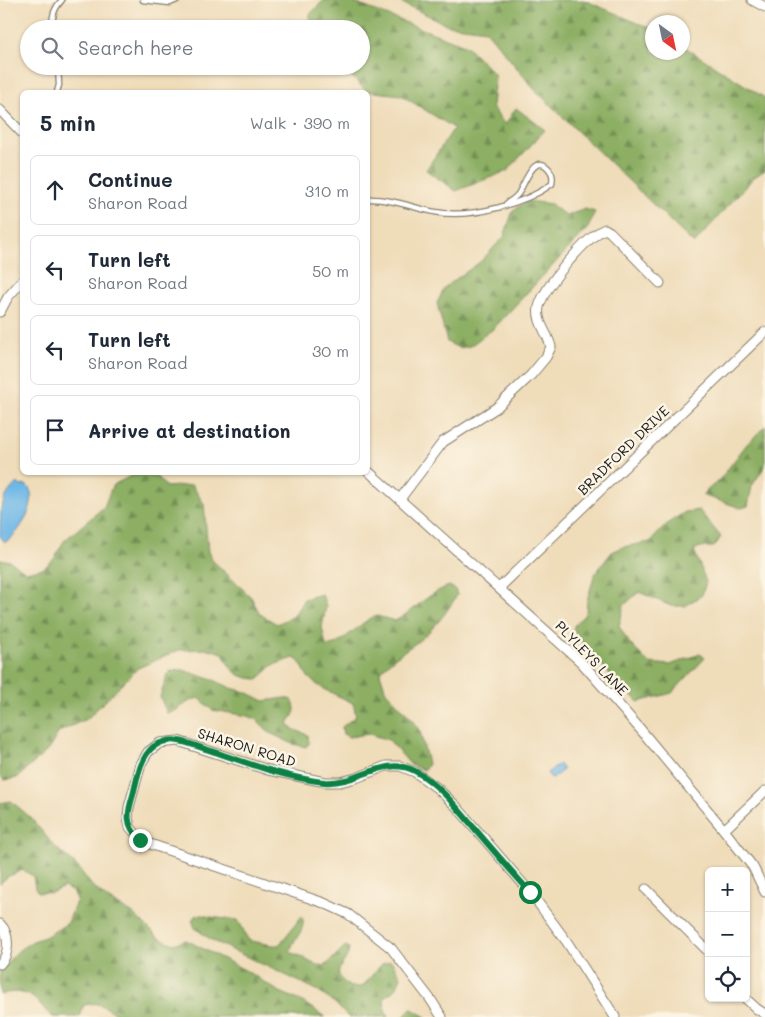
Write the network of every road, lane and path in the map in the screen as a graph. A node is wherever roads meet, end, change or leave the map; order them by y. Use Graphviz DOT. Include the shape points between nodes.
graph roads {
  1 [pos="62,0"];
  2 [pos="142,0"];
  3 [pos="177,0"];
  4 [pos="752,0"];
  5 [pos="765,7"];
  6 [pos="51,20"];
  7 [pos="58,75"];
  8 [pos="57,90"];
  9 [pos="0,110"];
  10 [pos="20,130"];
  11 [pos="370,199"];
  12 [pos="506,204"];
  13 [pos="20,283"];
  14 [pos="660,283"];
  15 [pos="0,310"];
  16 [pos="765,332"];
  17 [pos="370,473"];
  18 [pos="400,499"];
  19 [pos="500,588"];
  20 [pos="765,790"];
  21 [pos="724,830"];
  22 [pos="646,889"];
  23 [pos="765,892"];
  24 [pos="0,924"];
  25 [pos="705,948"];
  26 [pos="0,964"];
  27 [pos="749,1002"];
  28 [pos="765,1014"];
  29 [pos="442,1017"];
  30 [pos="614,1017"];
  1 -- 6 [label="lane"];
  2 -- 3 [label="lane"];
  4 -- 5 [label="street"];
  7 -- 8 [label="lane"];
  9 -- 10 [label="street"];
  11 -- 12 [label="lane" via="460,215"];
  12 -- 12 [label="lane" via="544,190 552,184 551,171 540,164 534,167 518,193"];
  13 -- 15 [label="street"];
  14 -- 18 [label="street" via="610,232 605,229 596,233 572,257 539,307 539,320 551,347 532,376 496,408 443,442"];
  16 -- 19 [label="street, BRADFORD DRIVE"];
  17 -- 18 [label="street, PLYLEYS LANE"];
  18 -- 19 [label="street, PLYLEYS LANE"];
  19 -- 21 [label="street, PLYLEYS LANE" via="582,663"];
  20 -- 21 [label="street"];
  21 -- 23 [label="street, PLYLEYS LANE" via="753,867"];
  22 -- 25 [label="street"];
  24 -- 26 [label="street" via="8,942"];
  27 -- 28 [label="street"];
  29 -- 30 [label="street, SHARON ROAD" via="391,948 348,914 140,840 130,828 128,818 141,764 148,752 160,743 178,741 268,770 325,782 356,778 386,766 400,766 415,772 456,806 530,892 567,942"];
}
